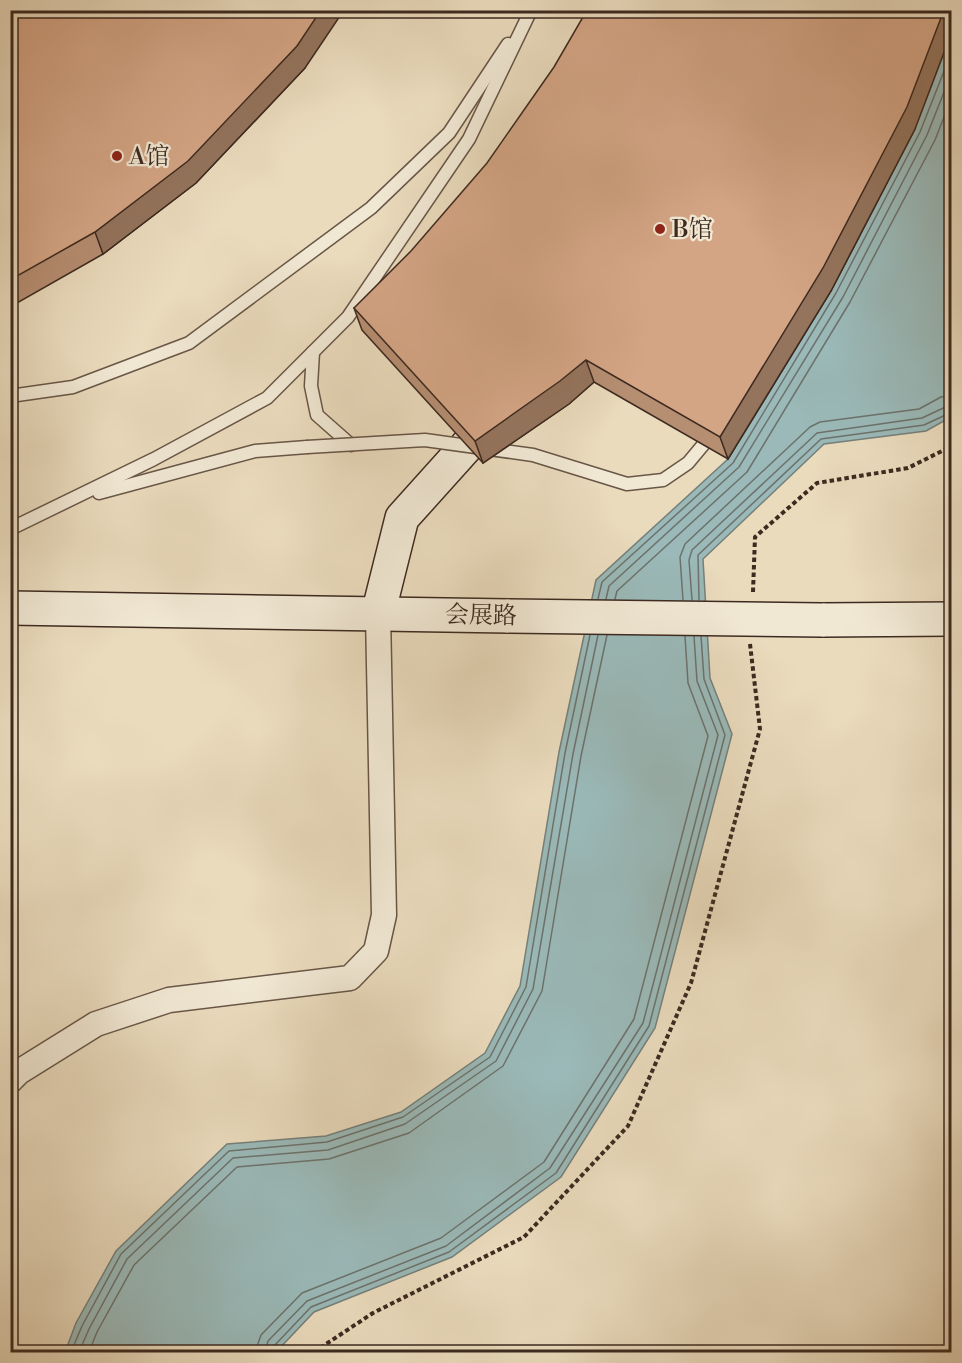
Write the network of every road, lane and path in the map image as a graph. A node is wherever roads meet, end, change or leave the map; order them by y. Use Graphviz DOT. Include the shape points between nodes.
graph roads {
  1 [pos="530,10"];
  2 [pos="313,352"];
  3 [pos="513,395"];
  4 [pos="10,396"];
  5 [pos="724,418"];
  6 [pos="351,445"];
  7 [pos="951,446"];
  8 [pos="57,506"];
  9 [pos="10,529"];
  10 [pos="753,595"];
  11 [pos="10,608"];
  12 [pos="378,614"];
  13 [pos="951,620"];
  14 [pos="750,642"];
  15 [pos="10,1081"];
  16 [pos="314,1353"];
  1 -- 2 [label="lane" via="469,139 348,317"];
  1 -- 4 [label="lane" via="442,140 371,208 189,344 73,387"];
  2 -- 6 [label="lane" via="311,386 317,415"];
  2 -- 8 [label="lane" via="267,398"];
  3 -- 12 [label="main road" via="402,518"];
  5 -- 6 [label="lane, bridge" via="688,463 663,480 627,483 533,455 425,441"];
  6 -- 8 [label="lane, bridge" via="255,451 156,475"];
  7 -- 10 [label="path" via="908,468 817,483 755,537"];
  8 -- 9 [label="lane"];
  11 -- 12 [label="main road, 会展路"];
  12 -- 13 [label="main road, 会展路, bridge"];
  12 -- 15 [label="street" via="384,915 376,951 350,978 169,1000 96,1023"];
  14 -- 16 [label="path" via="760,729 691,983 628,1126 524,1237 373,1313"];
}
